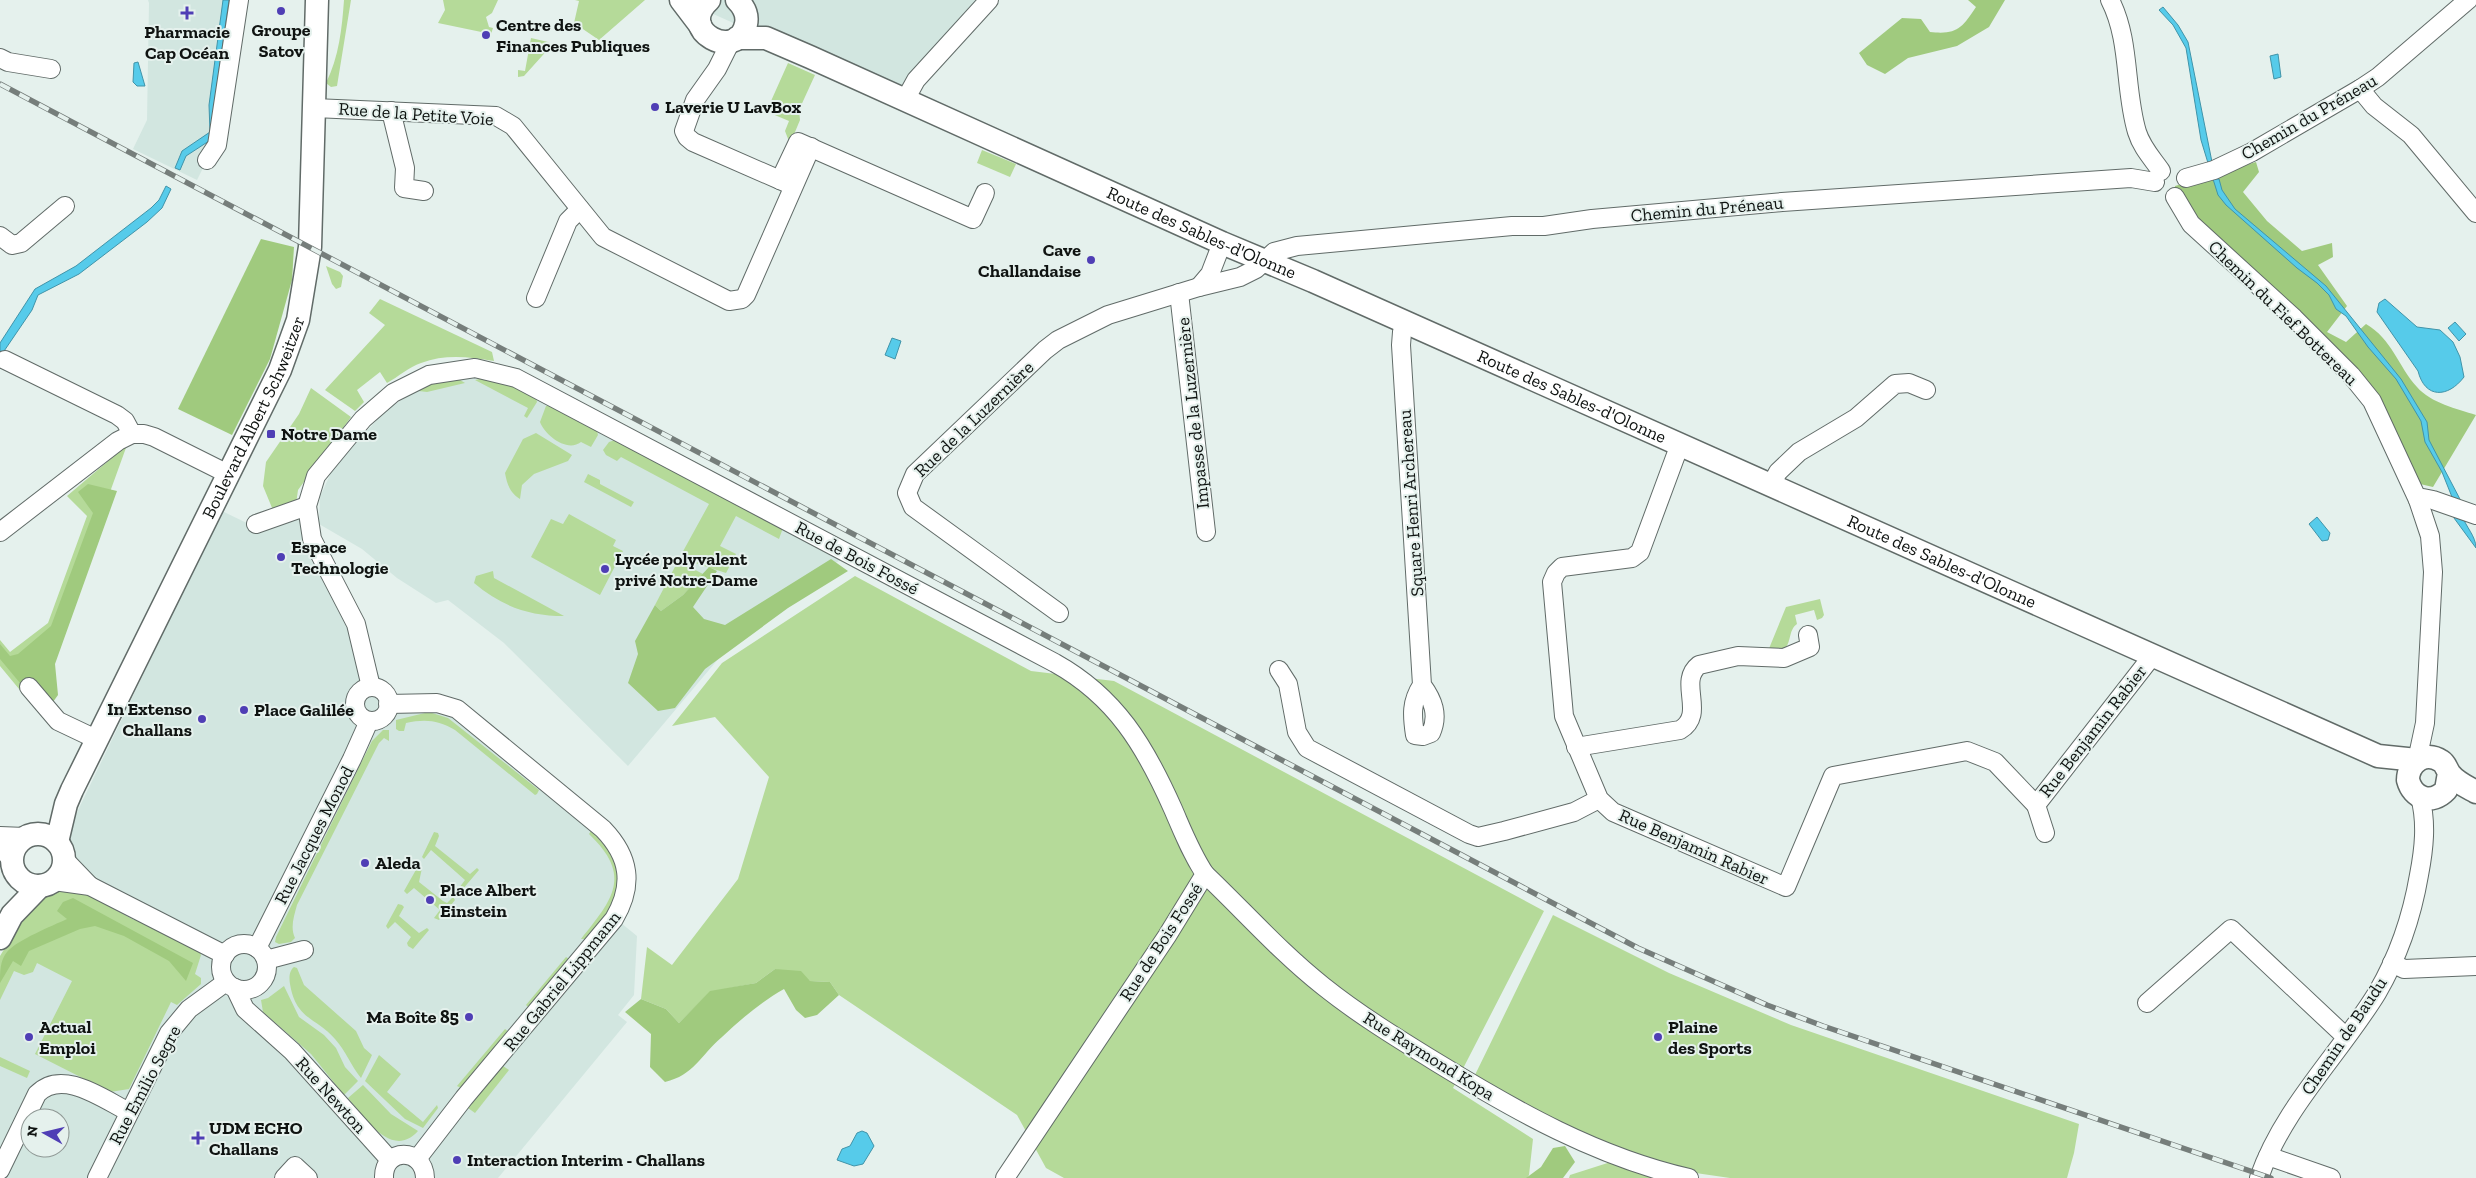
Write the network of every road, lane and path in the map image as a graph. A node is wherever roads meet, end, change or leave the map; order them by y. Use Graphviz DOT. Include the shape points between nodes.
graph roads {
  1 [pos="239,0"];
  2 [pos="317,0"];
  3 [pos="681,0"];
  4 [pos="709,0"];
  5 [pos="990,0"];
  6 [pos="2110,0"];
  7 [pos="2468,0"];
  8 [pos="742,6"];
  9 [pos="703,30"];
  10 [pos="766,38"];
  11 [pos="734,39"];
  12 [pos="0,58"];
  13 [pos="51,69"];
  14 [pos="708,79"];
  15 [pos="2360,89"];
  16 [pos="905,100"];
  17 [pos="314,108"];
  18 [pos="392,111"];
  19 [pos="207,160"];
  20 [pos="2158,176"];
  21 [pos="2186,178"];
  22 [pos="787,184"];
  23 [pos="424,191"];
  24 [pos="984,192"];
  25 [pos="2175,197"];
  26 [pos="64,206"];
  27 [pos="580,209"];
  28 [pos="2476,213"];
  29 [pos="0,236"];
  30 [pos="1222,243"];
  31 [pos="1264,260"];
  32 [pos="1199,287"];
  33 [pos="1179,294"];
  34 [pos="536,298"];
  35 [pos="1406,323"];
  36 [pos="5,360"];
  37 [pos="1926,390"];
  38 [pos="132,434"];
  39 [pos="1680,444"];
  40 [pos="228,474"];
  41 [pos="1771,485"];
  42 [pos="2418,500"];
  43 [pos="307,506"];
  44 [pos="2476,515"];
  45 [pos="256,524"];
  46 [pos="0,532"];
  47 [pos="1206,532"];
  48 [pos="1059,613"];
  49 [pos="1808,635"];
  50 [pos="2153,655"];
  51 [pos="1278,670"];
  52 [pos="1422,685"];
  53 [pos="29,686"];
  54 [pos="372,687"];
  55 [pos="388,704"];
  56 [pos="369,721"];
  57 [pos="98,740"];
  58 [pos="1576,747"];
  59 [pos="2378,756"];
  60 [pos="2431,762"];
  61 [pos="2427,792"];
  62 [pos="2476,792"];
  63 [pos="1598,799"];
  64 [pos="2476,803"];
  65 [pos="66,804"];
  66 [pos="2036,804"];
  67 [pos="2045,833"];
  68 [pos="0,836"];
  69 [pos="30,836"];
  70 [pos="61,850"];
  71 [pos="9,860"];
  72 [pos="1205,874"];
  73 [pos="47,884"];
  74 [pos="90,886"];
  75 [pos="12,915"];
  76 [pos="0,938"];
  77 [pos="304,950"];
  78 [pos="261,954"];
  79 [pos="224,955"];
  80 [pos="2392,963"];
  81 [pos="2476,966"];
  82 [pos="230,985"];
  83 [pos="257,986"];
  84 [pos="2147,1003"];
  85 [pos="270,1033"];
  86 [pos="2346,1037"];
  87 [pos="129,1112"];
  88 [pos="2268,1156"];
  89 [pos="417,1159"];
  90 [pos="390,1160"];
  91 [pos="0,1170"];
  92 [pos="97,1178"];
  93 [pos="284,1178"];
  94 [pos="308,1178"];
  95 [pos="384,1178"];
  96 [pos="425,1178"];
  97 [pos="1005,1178"];
  98 [pos="1689,1178"];
  99 [pos="2259,1178"];
  100 [pos="2332,1178"];
  1 -- 19 [label="street" via="218,145"];
  2 -- 17 [label="main road, Boulevard Albert Schweitzer"];
  3 -- 9 [label="main road"];
  4 -- 9 [label="main road" via="701,10"];
  5 -- 16 [label="street" via="916,80"];
  6 -- 20 [label="street" via="2120,26 2137,131"];
  7 -- 15 [label="street, Chemin du Préneau"];
  8 -- 10 [label="main road, Route des Sables-d'Olonne"];
  8 -- 11 [label="main road" via="745,27"];
  9 -- 11 [label="main road, Route des Sables-d'Olonne" via="719,42"];
  9 -- 14 [label="street" via="709,49"];
  10 -- 11 [label="main road, Route des Sables-d'Olonne"];
  10 -- 16 [label="main road, Route des Sables-d'Olonne"];
  11 -- 14 [label="street"];
  12 -- 13 [label="street"];
  14 -- 22 [label="street" via="685,124 687,137"];
  15 -- 21 [label="street, Chemin du Préneau" via="2252,152 2214,170"];
  15 -- 28 [label="street" via="2374,106 2411,135"];
  16 -- 30 [label="main road, Route des Sables-d'Olonne"];
  17 -- 18 [label="street, Rue de la Petite Voie"];
  17 -- 40 [label="main road, Boulevard Albert Schweitzer" via="310,247 300,312 280,370"];
  18 -- 23 [label="street" via="405,168 404,188"];
  18 -- 27 [label="street, Rue de la Petite Voie" via="496,116 513,126"];
  20 -- 21 [label="street" via="2175,168"];
  20 -- 25 [label="street" via="2162,195"];
  20 -- 31 [label="street, Chemin du Préneau" via="1782,202 1297,246 1279,250"];
  21 -- 25 [label="street" via="2183,192"];
  22 -- 24 [label="street" via="798,142 973,218"];
  22 -- 27 [label="street, Rue de la Petite Voie" via="746,295 729,301 603,237"];
  25 -- 42 [label="street, Chemin du Fief Bottereau" via="2191,224 2294,318 2351,375 2372,401"];
  26 -- 29 [label="street" via="21,243 12,245"];
  27 -- 34 [label="street" via="568,221"];
  30 -- 31 [label="main road, Route des Sables-d'Olonne"];
  30 -- 32 [label="street" via="1210,274"];
  31 -- 32 [label="street, Rue de la Luzernière" via="1256,269 1240,277"];
  31 -- 35 [label="main road, Route des Sables-d'Olonne"];
  32 -- 33 [label="street, Rue de la Luzernière"];
  33 -- 47 [label="street, Impasse de la Luzernière"];
  33 -- 48 [label="street, Rue de la Luzernière" via="1108,315 1052,345 915,474 909,484 907,493 913,507"];
  35 -- 39 [label="main road, Route des Sables-d'Olonne"];
  35 -- 52 [label="street, Square Henri Archereau" via="1401,346"];
  36 -- 38 [label="street" via="117,415 125,421"];
  37 -- 41 [label="street" via="1909,383 1895,384 1856,418 1799,452 1778,472"];
  38 -- 40 [label="street" via="154,437"];
  38 -- 46 [label="street" via="118,441"];
  39 -- 41 [label="main road, Route des Sables-d'Olonne"];
  39 -- 58 [label="street, Rue Benjamin Rabier" via="1640,552 1632,558 1562,567 1552,582 1562,707"];
  40 -- 57 [label="main road, Boulevard Albert Schweitzer"];
  41 -- 50 [label="main road, Route des Sables-d'Olonne"];
  42 -- 44 [label="street" via="2433,500"];
  42 -- 60 [label="street, Chemin du Fief Bottereau" via="2433,553 2425,723"];
  43 -- 45 [label="street"];
  43 -- 54 [label="street, Rue de Bois Fossé" via="312,539 356,624"];
  43 -- 72 [label="street, Rue de Bois Fossé" via="316,476 363,419 393,394 429,375 475,368 516,378 1077,675 1110,704 1139,744"];
  49 -- 58 [label="street" via="1810,648 1784,658 1738,656 1699,665 1690,679 1692,717 1680,730"];
  50 -- 59 [label="main road, Route des Sables-d'Olonne"];
  50 -- 66 [label="street, Rue Benjamin Rabier"];
  51 -- 63 [label="street" via="1288,684 1296,732 1307,748 1469,834 1478,837 1504,831 1574,812"];
  53 -- 57 [label="street" via="58,721"];
  54 -- 55 [label="street" via="382,690 388,697"];
  54 -- 56 [label="street" via="358,693 354,701 361,717"];
  55 -- 56 [label="street" via="385,714 378,720"];
  55 -- 89 [label="street, Rue Gabriel Lippmann" via="437,703 457,709 603,829 621,850 627,879 622,906 614,919"];
  56 -- 78 [label="street, Rue Jacques Monod"];
  57 -- 65 [label="main road, Boulevard Albert Schweitzer"];
  58 -- 63 [label="street, Rue Benjamin Rabier"];
  59 -- 60 [label="main road, Route des Sables-d'Olonne"];
  59 -- 61 [label="main road, Route des Sables-d'Olonne"];
  60 -- 61 [label="main road" via="2448,785"];
  60 -- 61 [label="main road" via="2410,769"];
  60 -- 62 [label="main road, Route des Sables-d'Olonne"];
  61 -- 64 [label="main road, Route des Sables-d'Olonne"];
  61 -- 80 [label="street, Chemin de Baudu" via="2426,829 2415,901"];
  63 -- 66 [label="street, Rue Benjamin Rabier" via="1613,812 1786,887 1833,776 1966,751 1995,762"];
  65 -- 69 [label="main road, Boulevard Albert Schweitzer"];
  65 -- 70 [label="main road, Boulevard Albert Schweitzer"];
  66 -- 67 [label="street"];
  68 -- 69 [label="street"];
  69 -- 70 [label="main road" via="51,837"];
  69 -- 71 [label="main road" via="18,843"];
  70 -- 73 [label="main road" via="60,875"];
  70 -- 74 [label="street"];
  71 -- 73 [label="main road" via="21,880 30,885"];
  71 -- 75 [label="main road"];
  72 -- 97 [label="street, Rue de Bois Fossé"];
  72 -- 98 [label="street, Rue Raymond Kopa" via="1295,962 1387,1031 1476,1086 1568,1136 1664,1172"];
  73 -- 74 [label="street"];
  73 -- 75 [label="main road"];
  74 -- 79 [label="street"];
  75 -- 76 [label="main road"];
  77 -- 78 [label="street"];
  78 -- 79 [label="street" via="239,945"];
  78 -- 83 [label="street" via="266,975"];
  79 -- 82 [label="street" via="222,972"];
  80 -- 81 [label="street" via="2404,969"];
  80 -- 86 [label="street, Chemin de Baudu" via="2377,993"];
  82 -- 83 [label="street" via="242,990"];
  82 -- 85 [label="street, Rue Newton" via="245,1009"];
  82 -- 87 [label="street, Rue Emilio Segre" via="189,1009 169,1033"];
  83 -- 85 [label="street, Rue Newton" via="255,1008"];
  84 -- 86 [label="street" via="2230,929"];
  85 -- 90 [label="street, Rue Newton" via="292,1051"];
  86 -- 88 [label="street, Chemin de Baudu" via="2285,1123"];
  87 -- 91 [label="street" via="73,1085 60,1082 44,1086"];
  87 -- 92 [label="street, Rue Emilio Segre"];
  88 -- 99 [label="street, Chemin de Baudu"];
  88 -- 100 [label="street"];
  89 -- 90 [label="street" via="399,1155"];
  89 -- 96 [label="street" via="425,1169"];
  90 -- 95 [label="street" via="384,1170"];
  93 -- 94 [label="street" via="295,1166"];
}
